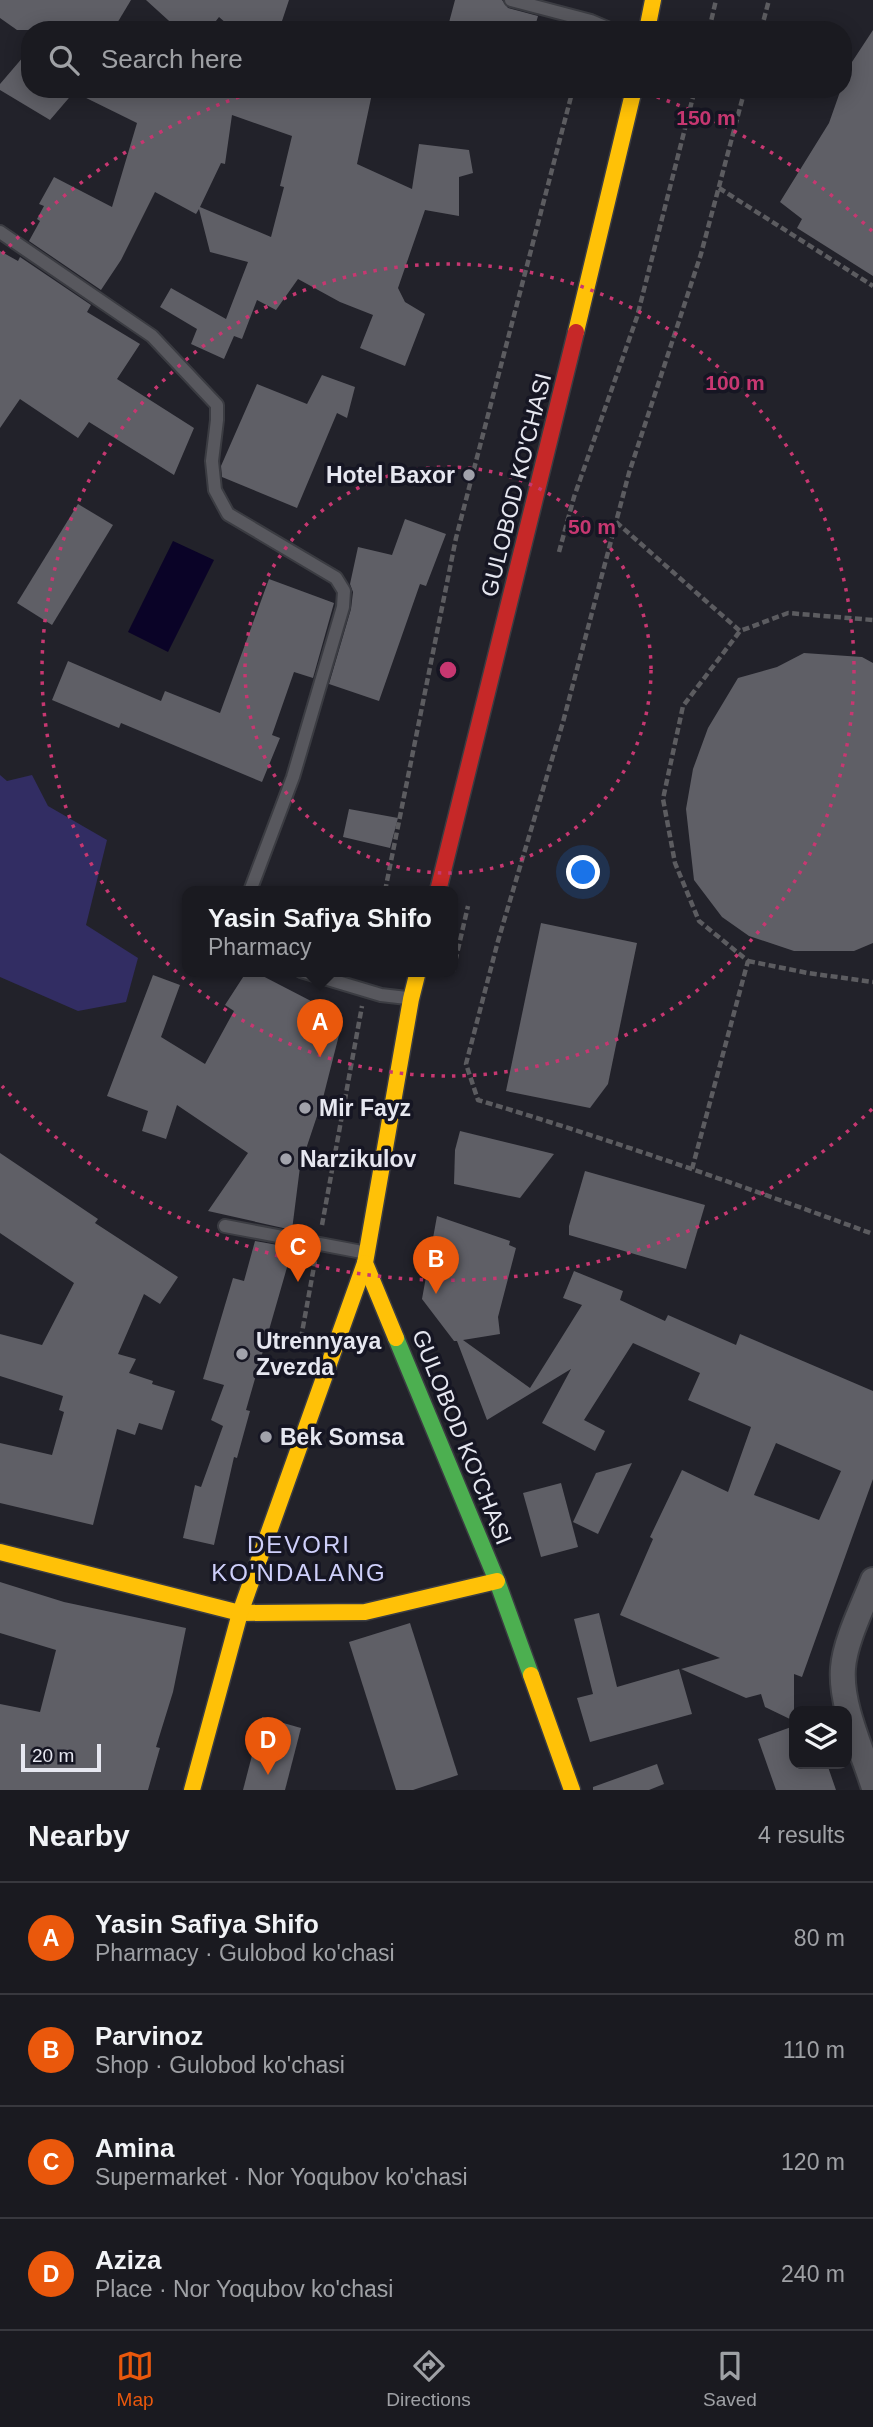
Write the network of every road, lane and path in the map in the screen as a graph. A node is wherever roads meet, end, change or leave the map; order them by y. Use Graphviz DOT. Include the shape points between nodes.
graph roads {
  1 [pos="511,0"];
  2 [pos="653,0"];
  3 [pos="716,0"];
  4 [pos="769,0"];
  5 [pos="591,21"];
  6 [pos="649,21"];
  7 [pos="711,21"];
  8 [pos="763,21"];
  9 [pos="571,98"];
  10 [pos="632,98"];
  11 [pos="693,98"];
  12 [pos="743,98"];
  13 [pos="719,188"];
  14 [pos="0,232"];
  15 [pos="873,286"];
  16 [pos="616,522"];
  17 [pos="556,564"];
  18 [pos="873,620"];
  19 [pos="740,631"];
  20 [pos="252,886"];
  21 [pos="386,886"];
  22 [pos="439,886"];
  23 [pos="471,894"];
  24 [pos="458,950"];
  25 [pos="748,961"];
  26 [pos="322,977"];
  27 [pos="416,977"];
  28 [pos="873,982"];
  29 [pos="365,989"];
  30 [pos="411,999"];
  31 [pos="692,1169"];
  32 [pos="225,1226"];
  33 [pos="873,1234"];
  34 [pos="318,1244"];
  35 [pos="366,1258"];
  36 [pos="296,1360"];
  37 [pos="0,1552"];
  38 [pos="873,1580"];
  39 [pos="497,1581"];
  40 [pos="240,1614"];
  41 [pos="873,1785"];
  42 [pos="192,1790"];
  43 [pos="572,1790"];
  1 -- 5 [label="lane"];
  2 -- 6 [label="main road"];
  3 -- 7 [label="path"];
  4 -- 8 [label="path"];
  9 -- 21 [label="path" via="456,538"];
  10 -- 22 [label="main road, GULOBOD KO'CHASI"];
  11 -- 17 [label="path" via="637,317 574,497"];
  12 -- 13 [label="path"];
  13 -- 15 [label="path"];
  13 -- 16 [label="path"];
  14 -- 20 [label="lane" via="162,346 217,405 212,461 215,490 228,514 336,578 344,591 293,777"];
  16 -- 19 [label="path"];
  16 -- 31 [label="path" via="466,1064 478,1100"];
  18 -- 19 [label="path" via="788,613"];
  19 -- 25 [label="path" via="683,706 663,799 675,863 699,921"];
  23 -- 24 [label="path"];
  25 -- 28 [label="path"];
  25 -- 31 [label="path"];
  26 -- 29 [label="lane"];
  27 -- 30 [label="main road"];
  29 -- 30 [label="lane"];
  29 -- 34 [label="path"];
  30 -- 35 [label="main road"];
  31 -- 33 [label="path"];
  32 -- 34 [label="lane"];
  34 -- 35 [label="lane"];
  34 -- 36 [label="path"];
  35 -- 39 [label="main road, GULOBOD KO'CHASI"];
  35 -- 40 [label="main road"];
  37 -- 40 [label="main road"];
  38 -- 41 [label="street" via="843,1667 844,1695"];
  39 -- 40 [label="main road" via="365,1612"];
  39 -- 43 [label="main road, GULOBOD KO'CHASI"];
  40 -- 42 [label="main road"];
}
